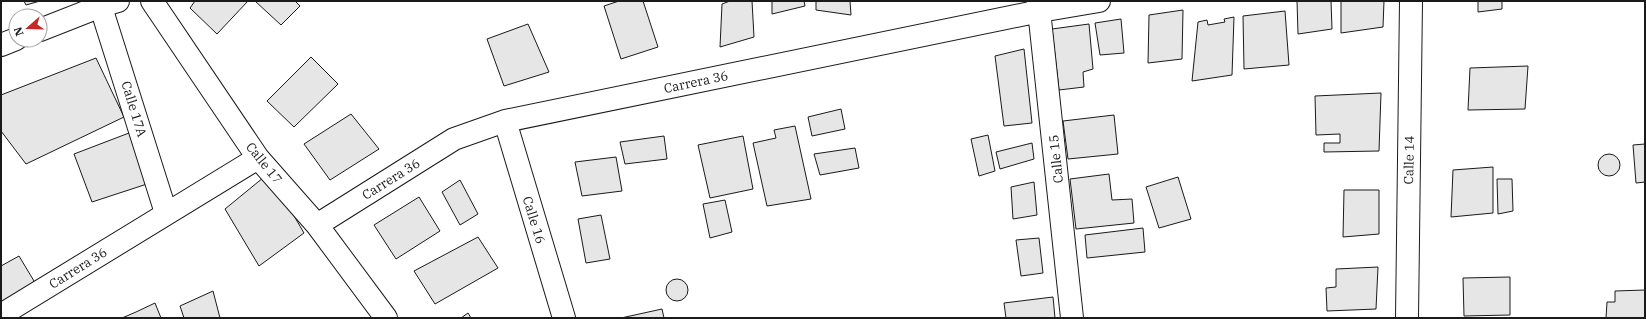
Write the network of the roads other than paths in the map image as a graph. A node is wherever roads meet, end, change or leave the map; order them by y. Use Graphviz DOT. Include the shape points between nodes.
graph roads {
  1 [pos="152,1"];
  2 [pos="1099,1"];
  3 [pos="1411,1"];
  4 [pos="106,3"];
  5 [pos="1039,6"];
  6 [pos="48,27"];
  7 [pos="505,121"];
  8 [pos="258,158"];
  9 [pos="166,213"];
  10 [pos="317,225"];
  11 [pos="1,315"];
  12 [pos="386,318"];
  13 [pos="564,318"];
  14 [pos="1072,318"];
  15 [pos="1407,318"];
  1 -- 8 [label="street, Calle 17"];
  2 -- 5 [label="street, Carrera 36"];
  3 -- 15 [label="street, Calle 14"];
  4 -- 6 [label="street"];
  4 -- 9 [label="street, Calle 17A"];
  5 -- 7 [label="street, Carrera 36"];
  5 -- 14 [label="street, Calle 15"];
  7 -- 10 [label="street, Carrera 36" via="454,139"];
  7 -- 13 [label="street, Calle 16"];
  8 -- 9 [label="street, Carrera 36"];
  8 -- 10 [label="street, Calle 17"];
  9 -- 11 [label="street, Carrera 36"];
  10 -- 12 [label="street, Calle 17"];
}
